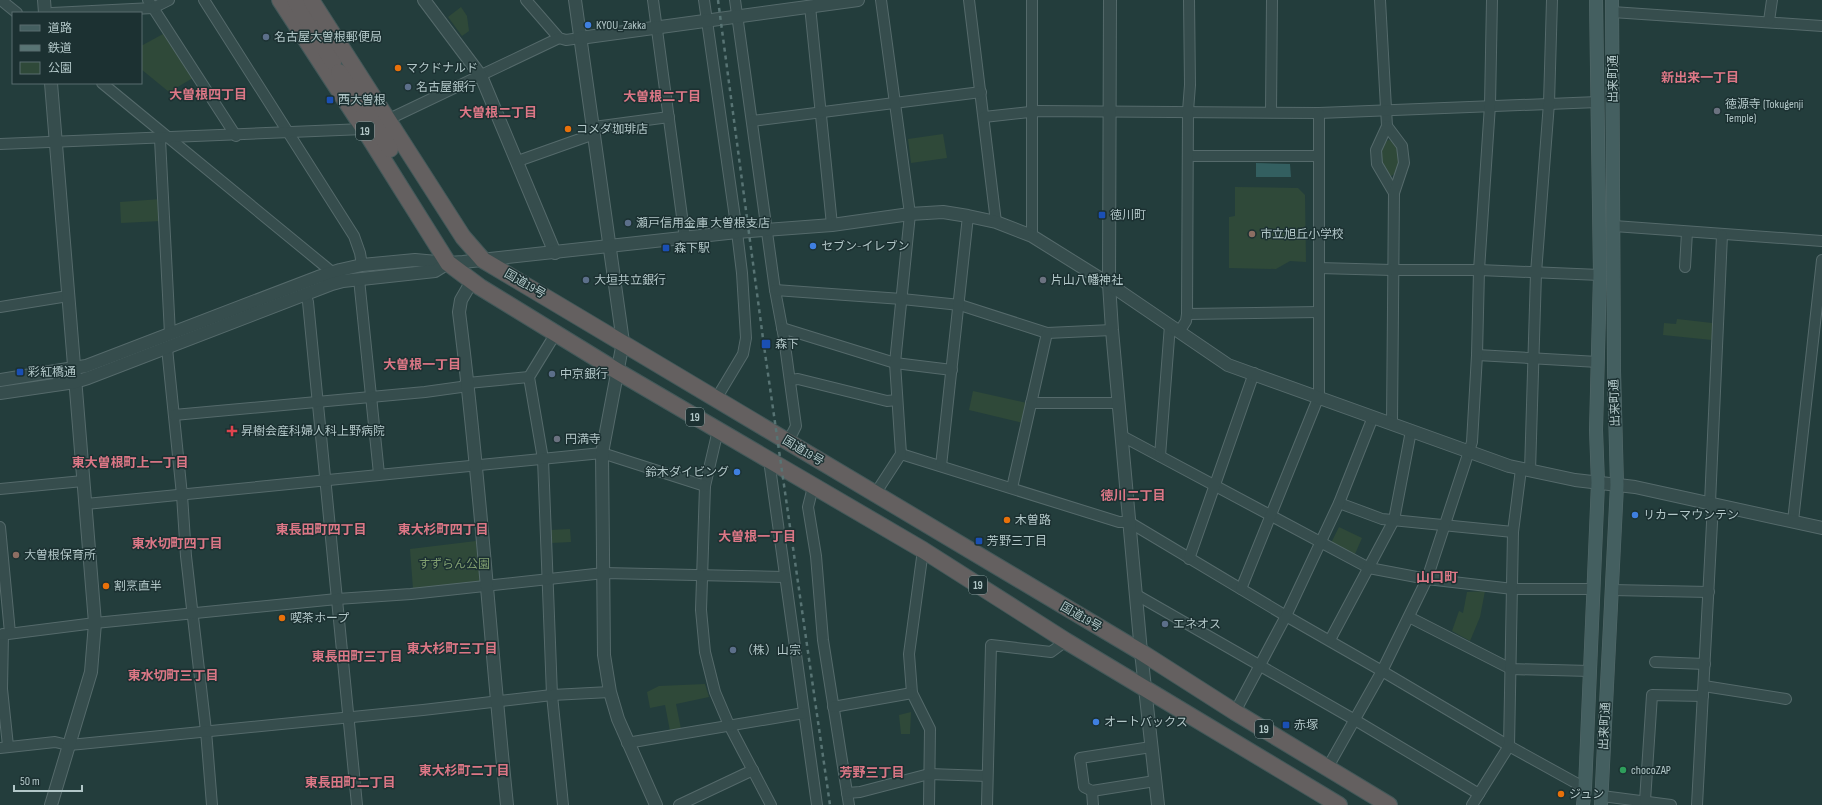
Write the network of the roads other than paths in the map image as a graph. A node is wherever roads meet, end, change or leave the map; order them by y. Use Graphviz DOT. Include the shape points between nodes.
graph roads {
  1 [pos="1,0"];
  2 [pos="44,0"];
  3 [pos="169,0"];
  4 [pos="204,0"];
  5 [pos="280,0"];
  6 [pos="295,0"];
  7 [pos="311,0"];
  8 [pos="424,0"];
  9 [pos="526,0"];
  10 [pos="575,0"];
  11 [pos="653,0"];
  12 [pos="704,0"];
  13 [pos="735,0"];
  14 [pos="858,0"];
  15 [pos="881,0"];
  16 [pos="968,0"];
  17 [pos="1032,0"];
  18 [pos="1110,0"];
  19 [pos="1189,0"];
  20 [pos="1272,0"];
  21 [pos="1380,0"];
  22 [pos="1492,0"];
  23 [pos="1552,0"];
  24 [pos="1596,0"];
  25 [pos="1772,0"];
  26 [pos="150,4"];
  27 [pos="810,6"];
  28 [pos="1612,6"];
  29 [pos="16,12"];
  30 [pos="45,12"];
  31 [pos="63,12"];
  32 [pos="737,17"];
  33 [pos="707,21"];
  34 [pos="1769,21"];
  35 [pos="1822,26"];
  36 [pos="657,28"];
  37 [pos="304,37"];
  38 [pos="559,38"];
  39 [pos="580,38"];
  40 [pos="339,71"];
  41 [pos="481,76"];
  42 [pos="51,84"];
  43 [pos="103,84"];
  44 [pos="981,92"];
  45 [pos="1598,102"];
  46 [pos="895,103"];
  47 [pos="1549,103"];
  48 [pos="1490,105"];
  49 [pos="1110,111"];
  50 [pos="1188,111"];
  51 [pos="1386,111"];
  52 [pos="820,112"];
  53 [pos="1032,112"];
  54 [pos="1271,112"];
  55 [pos="1319,113"];
  56 [pos="669,117"];
  57 [pos="984,117"];
  58 [pos="387,120"];
  59 [pos="752,122"];
  60 [pos="1387,126"];
  61 [pos="364,129"];
  62 [pos="594,131"];
  63 [pos="290,133"];
  64 [pos="236,136"];
  65 [pos="164,138"];
  66 [pos="56,142"];
  67 [pos="0,144"];
  68 [pos="390,149"];
  69 [pos="1188,156"];
  70 [pos="1319,156"];
  71 [pos="518,161"];
  72 [pos="1394,193"];
  73 [pos="910,214"];
  74 [pos="968,216"];
  75 [pos="996,222"];
  76 [pos="832,225"];
  77 [pos="1614,226"];
  78 [pos="766,230"];
  79 [pos="737,232"];
  80 [pos="1687,232"];
  81 [pos="1722,234"];
  82 [pos="1032,236"];
  83 [pos="685,239"];
  84 [pos="1822,241"];
  85 [pos="609,247"];
  86 [pos="555,253"];
  87 [pos="482,260"];
  88 [pos="1822,260"];
  89 [pos="448,263"];
  90 [pos="362,265"];
  91 [pos="1685,267"];
  92 [pos="1319,268"];
  93 [pos="1392,270"];
  94 [pos="1479,270"];
  95 [pos="332,272"];
  96 [pos="1536,273"];
  97 [pos="1600,274"];
  98 [pos="359,279"];
  99 [pos="472,281"];
  100 [pos="1109,284"];
  101 [pos="775,290"];
  102 [pos="305,294"];
  103 [pos="68,296"];
  104 [pos="902,298"];
  105 [pos="960,305"];
  106 [pos="0,307"];
  107 [pos="1319,312"];
  108 [pos="1187,314"];
  109 [pos="782,328"];
  110 [pos="1175,329"];
  111 [pos="1112,330"];
  112 [pos="556,333"];
  113 [pos="1047,333"];
  114 [pos="170,334"];
  115 [pos="622,342"];
  116 [pos="167,348"];
  117 [pos="1477,355"];
  118 [pos="1534,359"];
  119 [pos="1598,362"];
  120 [pos="895,363"];
  121 [pos="74,369"];
  122 [pos="952,370"];
  123 [pos="617,371"];
  124 [pos="1254,373"];
  125 [pos="529,378"];
  126 [pos="0,380"];
  127 [pos="790,380"];
  128 [pos="75,382"];
  129 [pos="468,383"];
  130 [pos="0,393"];
  131 [pos="371,396"];
  132 [pos="1319,396"];
  133 [pos="716,399"];
  134 [pos="897,400"];
  135 [pos="317,401"];
  136 [pos="1031,403"];
  137 [pos="1118,403"];
  138 [pos="174,415"];
  139 [pos="1373,417"];
  140 [pos="1392,423"];
  141 [pos="718,430"];
  142 [pos="1412,431"];
  143 [pos="1122,436"];
  144 [pos="788,442"];
  145 [pos="1469,451"];
  146 [pos="602,453"];
  147 [pos="901,454"];
  148 [pos="1160,456"];
  149 [pos="544,459"];
  150 [pos="769,460"];
  151 [pos="477,466"];
  152 [pos="941,466"];
  153 [pos="1525,470"];
  154 [pos="379,474"];
  155 [pos="325,480"];
  156 [pos="83,481"];
  157 [pos="1598,483"];
  158 [pos="1617,485"];
  159 [pos="705,486"];
  160 [pos="813,487"];
  161 [pos="1215,487"];
  162 [pos="1012,488"];
  163 [pos="0,489"];
  164 [pos="875,494"];
  165 [pos="182,495"];
  166 [pos="1339,503"];
  167 [pos="1712,503"];
  168 [pos="86,504"];
  169 [pos="1270,517"];
  170 [pos="1394,520"];
  171 [pos="1793,521"];
  172 [pos="1129,522"];
  173 [pos="1445,525"];
  174 [pos="0,527"];
  175 [pos="1822,528"];
  176 [pos="1513,532"];
  177 [pos="1319,543"];
  178 [pos="922,550"];
  179 [pos="1189,559"];
  180 [pos="1369,568"];
  181 [pos="604,574"];
  182 [pos="702,575"];
  183 [pos="785,577"];
  184 [pos="548,579"];
  185 [pos="1427,579"];
  186 [pos="487,585"];
  187 [pos="1240,589"];
  188 [pos="1513,589"];
  189 [pos="1593,589"];
  190 [pos="1612,590"];
  191 [pos="1708,592"];
  192 [pos="1135,594"];
  193 [pos="337,599"];
  194 [pos="192,614"];
  195 [pos="1286,616"];
  196 [pos="1409,618"];
  197 [pos="95,623"];
  198 [pos="4,634"];
  199 [pos="1330,640"];
  200 [pos="1066,641"];
  201 [pos="1140,652"];
  202 [pos="1655,662"];
  203 [pos="1705,664"];
  204 [pos="1260,665"];
  205 [pos="1511,669"];
  206 [pos="1382,671"];
  207 [pos="1590,671"];
  208 [pos="1704,686"];
  209 [pos="1145,689"];
  210 [pos="610,692"];
  211 [pos="912,693"];
  212 [pos="552,695"];
  213 [pos="1703,696"];
  214 [pos="1786,699"];
  215 [pos="496,702"];
  216 [pos="832,708"];
  217 [pos="1234,712"];
  218 [pos="804,713"];
  219 [pos="348,718"];
  220 [pos="1355,720"];
  221 [pos="729,725"];
  222 [pos="206,731"];
  223 [pos="627,743"];
  224 [pos="68,745"];
  225 [pos="1509,746"];
  226 [pos="4,747"];
  227 [pos="1151,747"];
  228 [pos="1328,767"];
  229 [pos="753,770"];
  230 [pos="929,774"];
  231 [pos="987,776"];
  232 [pos="1155,781"];
  233 [pos="1585,788"];
  234 [pos="1092,791"];
  235 [pos="847,793"];
  236 [pos="1479,794"];
  237 [pos="1601,800"];
  238 [pos="1645,802"];
  239 [pos="51,805"];
  240 [pos="212,805"];
  241 [pos="357,805"];
  242 [pos="507,805"];
  243 [pos="563,805"];
  244 [pos="656,805"];
  245 [pos="679,805"];
  246 [pos="771,805"];
  247 [pos="817,805"];
  248 [pos="849,805"];
  249 [pos="929,805"];
  250 [pos="986,805"];
  251 [pos="1093,805"];
  252 [pos="1158,805"];
  253 [pos="1338,805"];
  254 [pos="1388,805"];
  255 [pos="1472,805"];
  256 [pos="1583,805"];
  257 [pos="1671,805"];
  258 [pos="1697,805"];
  1 -- 29 [label="street"];
  2 -- 30 [label="street"];
  3 -- 26 [label="street"];
  4 -- 63 [label="street"];
  5 -- 37 [label="highway, 国道19号 / 19"];
  6 -- 40 [label="highway"];
  7 -- 58 [label="highway, 国道19号 / 19"];
  8 -- 41 [label="street"];
  9 -- 38 [label="street"];
  10 -- 39 [label="street"];
  11 -- 36 [label="street"];
  12 -- 33 [label="street"];
  13 -- 32 [label="street"];
  14 -- 27 [label="street"];
  15 -- 46 [label="street"];
  16 -- 44 [label="street"];
  17 -- 53 [label="street"];
  18 -- 49 [label="street"];
  19 -- 50 [label="street"];
  20 -- 54 [label="street"];
  21 -- 51 [label="street"];
  22 -- 48 [label="street"];
  23 -- 47 [label="street"];
  24 -- 45 [label="main road, 出来町通"];
  25 -- 34 [label="street"];
  26 -- 31 [label="street"];
  26 -- 64 [label="street"];
  27 -- 32 [label="street"];
  27 -- 52 [label="street"];
  28 -- 34 [label="street"];
  28 -- 77 [label="main road, 出来町通"];
  32 -- 33 [label="street"];
  32 -- 59 [label="street"];
  33 -- 36 [label="street"];
  33 -- 79 [label="street"];
  34 -- 35 [label="street"];
  36 -- 39 [label="street"];
  36 -- 56 [label="street"];
  37 -- 40 [label="highway" via="312,41"];
  37 -- 61 [label="highway, 国道19号 / 19"];
  38 -- 39 [label="street"];
  38 -- 41 [label="street"];
  39 -- 62 [label="street"];
  40 -- 68 [label="highway"];
  41 -- 58 [label="street"];
  41 -- 71 [label="street"];
  42 -- 66 [label="street"];
  43 -- 65 [label="street"];
  44 -- 46 [label="street"];
  44 -- 57 [label="street"];
  45 -- 47 [label="street"];
  45 -- 97 [label="main road, 出来町通"];
  46 -- 52 [label="street"];
  46 -- 73 [label="street"];
  47 -- 48 [label="street"];
  47 -- 96 [label="street"];
  48 -- 51 [label="street"];
  48 -- 94 [label="street"];
  49 -- 50 [label="street"];
  49 -- 53 [label="street"];
  49 -- 100 [label="street"];
  50 -- 54 [label="street"];
  50 -- 69 [label="street"];
  51 -- 55 [label="street"];
  51 -- 60 [label="street"];
  52 -- 59 [label="street"];
  52 -- 76 [label="street"];
  53 -- 57 [label="street"];
  53 -- 82 [label="street"];
  54 -- 55 [label="street"];
  55 -- 70 [label="street"];
  56 -- 62 [label="street"];
  56 -- 83 [label="street"];
  57 -- 75 [label="street"];
  58 -- 87 [label="highway, 国道19号 / 19" via="463,238"];
  59 -- 78 [label="street"];
  60 -- 72 [label="street" via="1402,146 1404,163"];
  60 -- 72 [label="street" via="1376,150 1377,164"];
  61 -- 63 [label="street"];
  61 -- 89 [label="highway, 国道19号 / 19"];
  62 -- 71 [label="street"];
  62 -- 85 [label="street"];
  63 -- 64 [label="street"];
  63 -- 90 [label="street" via="354,236"];
  64 -- 65 [label="street"];
  65 -- 66 [label="street"];
  65 -- 95 [label="street"];
  65 -- 114 [label="street"];
  66 -- 67 [label="street"];
  66 -- 103 [label="street"];
  69 -- 70 [label="street"];
  69 -- 108 [label="street"];
  70 -- 92 [label="street"];
  71 -- 86 [label="street"];
  72 -- 93 [label="street"];
  73 -- 74 [label="street" via="943,212"];
  73 -- 76 [label="street"];
  73 -- 104 [label="street"];
  74 -- 75 [label="street"];
  74 -- 105 [label="street"];
  75 -- 82 [label="street"];
  76 -- 78 [label="street"];
  77 -- 80 [label="street"];
  77 -- 158 [label="main road, 出来町通"];
  78 -- 79 [label="street"];
  78 -- 101 [label="street"];
  79 -- 83 [label="street"];
  79 -- 133 [label="street" via="746,346"];
  80 -- 81 [label="street"];
  80 -- 91 [label="street"];
  81 -- 84 [label="street"];
  81 -- 167 [label="street"];
  82 -- 100 [label="street"];
  83 -- 85 [label="street"];
  85 -- 86 [label="street"];
  85 -- 115 [label="street"];
  86 -- 87 [label="street"];
  87 -- 89 [label="street"];
  87 -- 115 [label="highway, 国道19号 / 19"];
  88 -- 171 [label="street"];
  89 -- 90 [label="street" via="415,260"];
  89 -- 98 [label="street" via="436,271"];
  89 -- 99 [label="highway, 国道19号 / 19"];
  90 -- 95 [label="street"];
  92 -- 93 [label="street"];
  92 -- 107 [label="street"];
  93 -- 94 [label="street"];
  93 -- 140 [label="street"];
  94 -- 96 [label="street"];
  94 -- 117 [label="street"];
  95 -- 114 [label="street"];
  96 -- 97 [label="street"];
  96 -- 118 [label="street"];
  97 -- 119 [label="main road, 出来町通"];
  98 -- 102 [label="street" via="332,284"];
  98 -- 131 [label="street"];
  99 -- 112 [label="highway, 国道19号 / 19"];
  99 -- 129 [label="street" via="460,300 459,312"];
  100 -- 110 [label="street"];
  100 -- 111 [label="street"];
  101 -- 104 [label="street"];
  101 -- 109 [label="street"];
  102 -- 116 [label="street"];
  102 -- 135 [label="street" via="308,302"];
  103 -- 106 [label="street"];
  103 -- 121 [label="street"];
  104 -- 105 [label="street"];
  104 -- 120 [label="street"];
  105 -- 113 [label="street"];
  105 -- 122 [label="street"];
  107 -- 108 [label="street"];
  107 -- 132 [label="street"];
  108 -- 110 [label="street" via="1186,320"];
  109 -- 120 [label="street"];
  109 -- 127 [label="street"];
  110 -- 124 [label="street" via="1228,365"];
  110 -- 148 [label="street"];
  111 -- 113 [label="street"];
  111 -- 137 [label="street"];
  112 -- 123 [label="highway, 国道19号 / 19"];
  112 -- 125 [label="street"];
  113 -- 136 [label="street"];
  114 -- 121 [label="street"];
  115 -- 123 [label="street"];
  115 -- 133 [label="highway, 国道19号 / 19"];
  116 -- 128 [label="street"];
  116 -- 138 [label="street"];
  117 -- 118 [label="street"];
  117 -- 145 [label="street" via="1472,442"];
  118 -- 119 [label="street"];
  118 -- 153 [label="street"];
  119 -- 157 [label="main road, 出来町通"];
  120 -- 122 [label="street"];
  120 -- 134 [label="street"];
  121 -- 126 [label="street"];
  121 -- 128 [label="street"];
  122 -- 152 [label="street"];
  123 -- 141 [label="highway, 国道19号 / 19"];
  123 -- 146 [label="street"];
  124 -- 132 [label="street"];
  124 -- 161 [label="street"];
  125 -- 129 [label="street"];
  125 -- 149 [label="street"];
  127 -- 134 [label="street" via="798,379 887,401"];
  127 -- 144 [label="street" via="796,426"];
  128 -- 130 [label="street"];
  128 -- 156 [label="street"];
  129 -- 131 [label="street" via="461,387"];
  129 -- 151 [label="street"];
  131 -- 135 [label="street"];
  131 -- 154 [label="street"];
  132 -- 139 [label="street"];
  132 -- 169 [label="street"];
  133 -- 144 [label="highway, 国道19号 / 19"];
  134 -- 147 [label="street"];
  135 -- 138 [label="street"];
  135 -- 155 [label="street"];
  136 -- 137 [label="street"];
  136 -- 162 [label="street"];
  137 -- 143 [label="street"];
  138 -- 165 [label="street"];
  139 -- 140 [label="street"];
  139 -- 166 [label="street"];
  140 -- 142 [label="street"];
  141 -- 150 [label="highway, 国道19号 / 19"];
  141 -- 159 [label="street"];
  142 -- 145 [label="street"];
  142 -- 170 [label="street"];
  143 -- 148 [label="street"];
  143 -- 172 [label="street"];
  144 -- 164 [label="highway, 国道19号 / 19"];
  145 -- 153 [label="street"];
  145 -- 173 [label="street"];
  146 -- 149 [label="street"];
  146 -- 159 [label="street"];
  146 -- 181 [label="street"];
  147 -- 152 [label="street"];
  147 -- 164 [label="street"];
  148 -- 161 [label="street"];
  149 -- 151 [label="street"];
  149 -- 184 [label="street"];
  150 -- 160 [label="highway, 国道19号 / 19"];
  150 -- 183 [label="street"];
  151 -- 154 [label="street"];
  151 -- 186 [label="street"];
  152 -- 162 [label="street"];
  153 -- 157 [label="street"];
  153 -- 176 [label="street"];
  154 -- 155 [label="street"];
  155 -- 165 [label="street"];
  155 -- 193 [label="street"];
  156 -- 163 [label="street"];
  156 -- 168 [label="street"];
  157 -- 158 [label="street"];
  157 -- 189 [label="main road, 出来町通"];
  158 -- 167 [label="street"];
  158 -- 190 [label="main road, 出来町通"];
  159 -- 182 [label="street"];
  160 -- 178 [label="highway, 国道19号 / 19"];
  160 -- 216 [label="street" via="808,507 816,556"];
  161 -- 169 [label="street"];
  161 -- 179 [label="street"];
  162 -- 172 [label="street" via="1119,522"];
  164 -- 201 [label="highway, 国道19号 / 19"];
  165 -- 168 [label="street"];
  165 -- 194 [label="street"];
  166 -- 170 [label="street" via="1382,519"];
  166 -- 177 [label="street"];
  167 -- 171 [label="street"];
  167 -- 191 [label="street"];
  168 -- 197 [label="street"];
  169 -- 177 [label="street"];
  169 -- 187 [label="street"];
  170 -- 173 [label="street"];
  170 -- 180 [label="street"];
  171 -- 175 [label="street"];
  172 -- 179 [label="street"];
  172 -- 192 [label="street"];
  173 -- 176 [label="street"];
  173 -- 185 [label="street"];
  174 -- 198 [label="street"];
  176 -- 188 [label="street"];
  177 -- 180 [label="street"];
  177 -- 195 [label="street"];
  178 -- 200 [label="highway, 国道19号 / 19"];
  178 -- 211 [label="street" via="909,654"];
  179 -- 187 [label="street"];
  180 -- 185 [label="street"];
  180 -- 199 [label="street"];
  181 -- 182 [label="street"];
  181 -- 184 [label="street"];
  181 -- 210 [label="street" via="604,655"];
  182 -- 183 [label="street"];
  182 -- 221 [label="street" via="701,610 705,652 715,692"];
  183 -- 218 [label="street"];
  184 -- 186 [label="street"];
  184 -- 212 [label="street"];
  185 -- 188 [label="street"];
  185 -- 196 [label="street"];
  186 -- 193 [label="street"];
  186 -- 215 [label="street"];
  187 -- 195 [label="street"];
  188 -- 189 [label="street"];
  188 -- 205 [label="street"];
  189 -- 207 [label="main road, 出来町通"];
  190 -- 191 [label="street"];
  190 -- 237 [label="main road, 出来町通"];
  191 -- 203 [label="street"];
  192 -- 201 [label="street"];
  192 -- 204 [label="street"];
  193 -- 194 [label="street"];
  193 -- 219 [label="street"];
  194 -- 197 [label="street"];
  194 -- 222 [label="street"];
  195 -- 199 [label="street"];
  195 -- 204 [label="street"];
  196 -- 205 [label="street"];
  196 -- 206 [label="street"];
  197 -- 198 [label="street"];
  197 -- 224 [label="street" via="91,672"];
  198 -- 226 [label="street"];
  199 -- 206 [label="street"];
  200 -- 209 [label="highway, 国道19号 / 19"];
  200 -- 231 [label="street" via="1051,652 991,645"];
  201 -- 209 [label="street"];
  201 -- 217 [label="highway, 国道19号 / 19"];
  202 -- 203 [label="street"];
  203 -- 208 [label="street"];
  204 -- 217 [label="street"];
  204 -- 220 [label="street"];
  205 -- 207 [label="street"];
  205 -- 225 [label="street"];
  206 -- 220 [label="street"];
  206 -- 225 [label="street"];
  207 -- 233 [label="main road, 出来町通"];
  208 -- 213 [label="street"];
  208 -- 214 [label="street"];
  209 -- 227 [label="street"];
  209 -- 253 [label="highway, 国道19号 / 19"];
  210 -- 212 [label="street"];
  210 -- 223 [label="street"];
  211 -- 216 [label="street"];
  211 -- 230 [label="street" via="930,729"];
  212 -- 215 [label="street"];
  212 -- 243 [label="street"];
  213 -- 238 [label="street" via="1652,695"];
  213 -- 258 [label="street"];
  215 -- 219 [label="street"];
  215 -- 242 [label="street"];
  216 -- 235 [label="street"];
  217 -- 228 [label="highway, 国道19号 / 19"];
  218 -- 221 [label="street"];
  218 -- 247 [label="street"];
  219 -- 222 [label="street"];
  219 -- 241 [label="street"];
  220 -- 228 [label="street"];
  220 -- 236 [label="street"];
  221 -- 223 [label="street"];
  221 -- 229 [label="street"];
  222 -- 224 [label="street"];
  222 -- 240 [label="street"];
  223 -- 244 [label="street"];
  224 -- 226 [label="street" via="55,742"];
  224 -- 239 [label="street"];
  225 -- 233 [label="street"];
  225 -- 236 [label="street"];
  227 -- 232 [label="street"];
  227 -- 234 [label="street" via="1080,758 1084,787"];
  228 -- 254 [label="highway, 国道19号 / 19"];
  229 -- 245 [label="street"];
  229 -- 246 [label="street"];
  230 -- 231 [label="street"];
  230 -- 235 [label="street"];
  230 -- 249 [label="street"];
  231 -- 250 [label="street"];
  232 -- 234 [label="street"];
  232 -- 252 [label="street"];
  233 -- 256 [label="main road, 出来町通"];
  234 -- 251 [label="street"];
  235 -- 248 [label="street"];
  236 -- 255 [label="street"];
  237 -- 238 [label="street"];
  238 -- 257 [label="street"];
}
